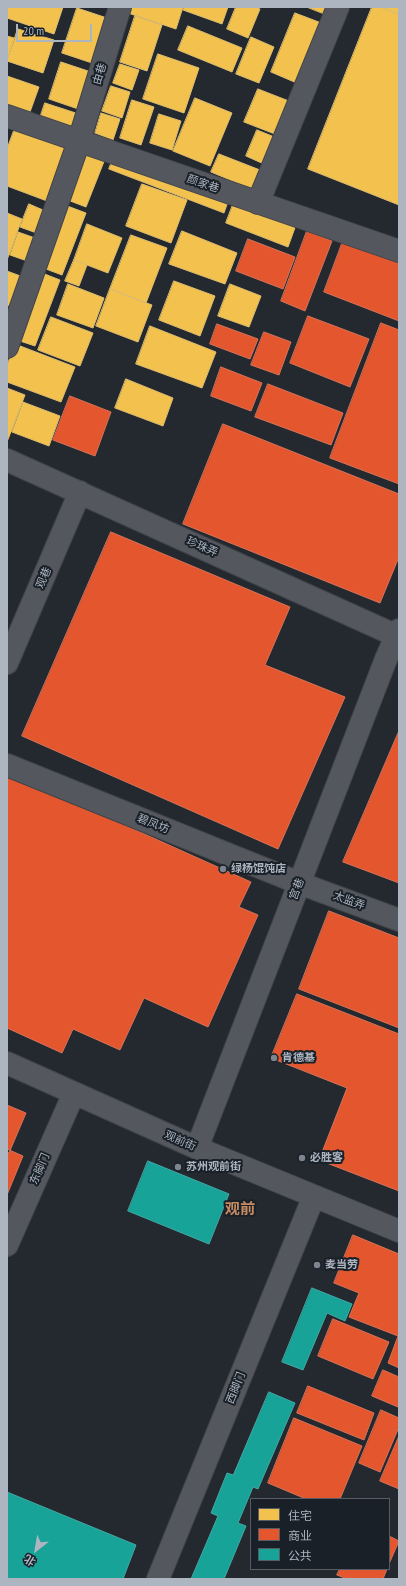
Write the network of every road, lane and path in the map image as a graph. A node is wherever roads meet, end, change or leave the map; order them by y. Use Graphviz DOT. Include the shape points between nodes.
graph roads {
  1 [pos="120,7"];
  2 [pos="338,7"];
  3 [pos="7,116"];
  4 [pos="79,141"];
  5 [pos="258,203"];
  6 [pos="399,251"];
  7 [pos="7,347"];
  8 [pos="7,460"];
  9 [pos="80,492"];
  10 [pos="398,633"];
  11 [pos="392,662"];
  12 [pos="7,663"];
  13 [pos="7,765"];
  14 [pos="299,882"];
  15 [pos="399,920"];
  16 [pos="7,1064"];
  17 [pos="74,1093"];
  18 [pos="197,1148"];
  19 [pos="314,1196"];
  20 [pos="399,1231"];
  21 [pos="7,1245"];
  22 [pos="158,1579"];
  1 -- 4 [label="street, 由巷"];
  2 -- 5 [label="street"];
  3 -- 4 [label="street, 颜家巷"];
  4 -- 5 [label="street, 颜家巷"];
  4 -- 7 [label="street, 由巷"];
  5 -- 6 [label="street, 颜家巷"];
  8 -- 9 [label="street, 珍珠弄"];
  9 -- 10 [label="street, 珍珠弄"];
  9 -- 12 [label="street, 观巷"];
  10 -- 11 [label="street, 宫巷"];
  11 -- 14 [label="street, 宫巷"];
  13 -- 14 [label="street, 碧凤坊"];
  14 -- 15 [label="street, 太监弄"];
  14 -- 18 [label="street, 宫巷"];
  16 -- 17 [label="street, 观前街"];
  17 -- 18 [label="street, 观前街"];
  17 -- 21 [label="street, 东脚门"];
  18 -- 19 [label="street, 观前街"];
  19 -- 20 [label="street, 观前街"];
  19 -- 22 [label="street, 西脚门"];
}
